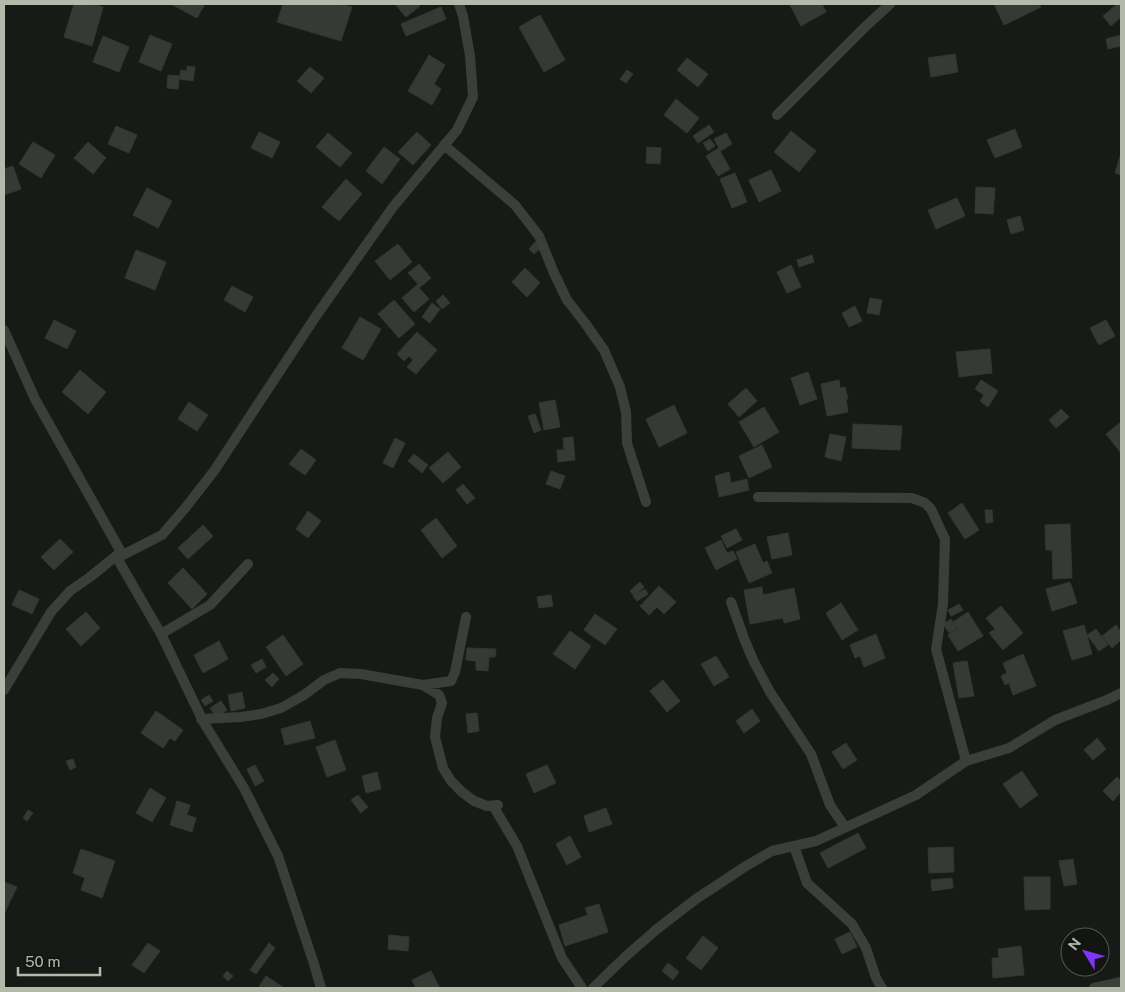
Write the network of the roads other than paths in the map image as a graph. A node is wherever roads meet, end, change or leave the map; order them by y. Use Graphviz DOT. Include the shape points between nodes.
graph roads {
  1 [pos="459,4"];
  2 [pos="890,4"];
  3 [pos="776,115"];
  4 [pos="444,146"];
  5 [pos="4,330"];
  6 [pos="758,497"];
  7 [pos="646,502"];
  8 [pos="119,555"];
  9 [pos="248,564"];
  10 [pos="731,602"];
  11 [pos="466,617"];
  12 [pos="161,634"];
  13 [pos="423,686"];
  14 [pos="4,690"];
  15 [pos="1121,693"];
  16 [pos="201,719"];
  17 [pos="966,761"];
  18 [pos="845,827"];
  19 [pos="794,846"];
  20 [pos="1121,982"];
  21 [pos="321,988"];
  22 [pos="582,988"];
  23 [pos="593,988"];
  24 [pos="882,988"];
  25 [pos="1094,988"];
  1 -- 4 [label="street" via="470,56 473,97 457,130"];
  2 -- 3 [label="street"];
  4 -- 7 [label="street" via="515,205 539,236 567,300 604,350 620,387 626,412 627,444"];
  4 -- 8 [label="street" via="393,207 316,316 214,471 186,507 162,535"];
  5 -- 8 [label="street" via="35,399"];
  6 -- 17 [label="street" via="912,498 931,509 945,539 943,604 936,649"];
  8 -- 12 [label="street"];
  8 -- 14 [label="street" via="70,591 52,612"];
  9 -- 12 [label="street" via="210,604"];
  10 -- 18 [label="street" via="754,662 811,754 830,805"];
  11 -- 13 [label="street" via="451,681"];
  12 -- 16 [label="street"];
  13 -- 16 [label="street" via="340,673 281,708 241,718"];
  13 -- 22 [label="street" via="439,695 442,703 435,737 443,768 462,792 474,801 487,806 498,805 495,809 517,846 562,958"];
  15 -- 17 [label="street" via="1054,720 1009,748"];
  16 -- 21 [label="street" via="244,788 278,856"];
  17 -- 18 [label="street" via="916,795"];
  18 -- 19 [label="street" via="816,841"];
  19 -- 23 [label="street" via="772,851 696,900 657,929"];
  19 -- 24 [label="street" via="807,882 852,924"];
  20 -- 25 [label="street"];
}
